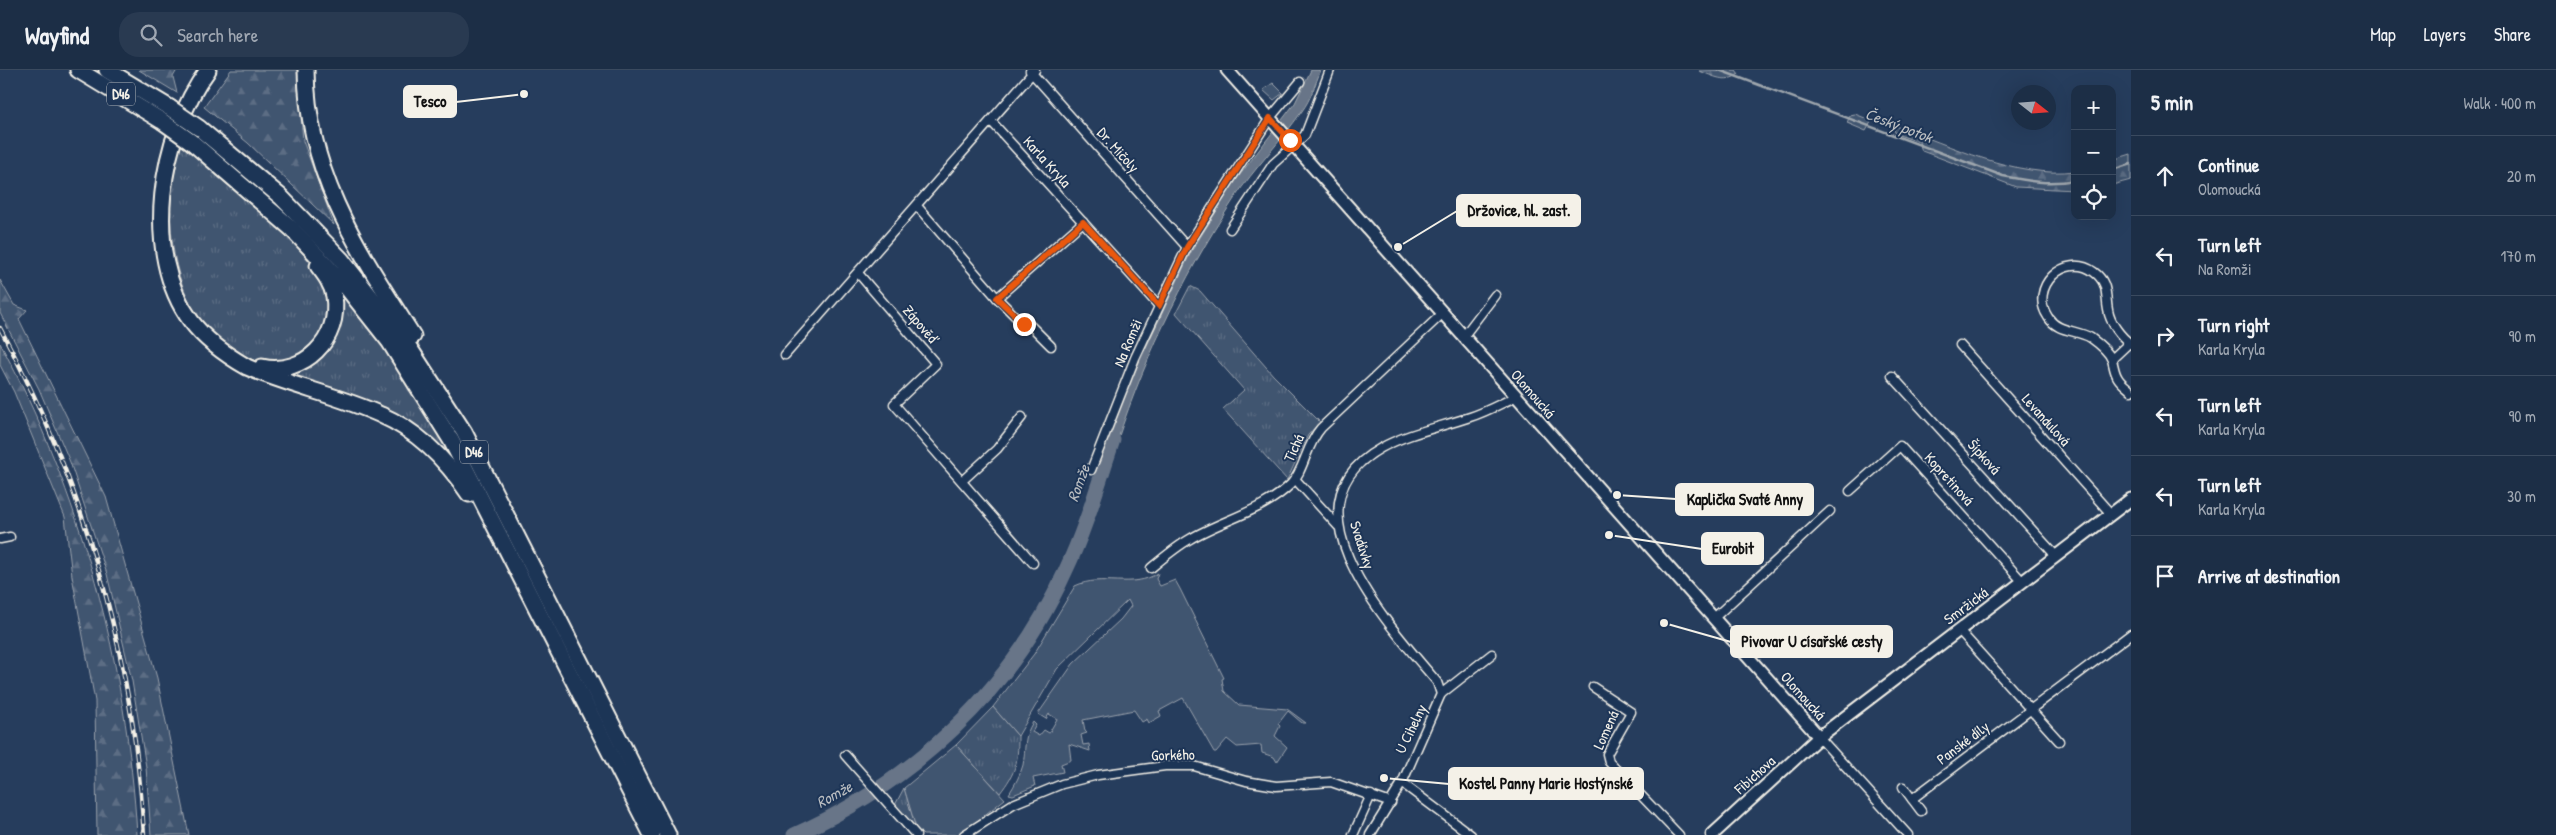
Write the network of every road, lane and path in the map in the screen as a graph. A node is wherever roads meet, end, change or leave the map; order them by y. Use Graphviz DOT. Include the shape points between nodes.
graph roads {
  1 [pos="78,70"];
  2 [pos="107,70"];
  3 [pos="208,70"];
  4 [pos="306,70"];
  5 [pos="1227,70"];
  6 [pos="1330,70"];
  7 [pos="1032,71"];
  8 [pos="1300,82"];
  9 [pos="1270,118"];
  10 [pos="991,121"];
  11 [pos="1292,143"];
  12 [pos="917,206"];
  13 [pos="1083,222"];
  14 [pos="291,228"];
  15 [pos="1230,229"];
  16 [pos="1187,247"];
  17 [pos="858,274"];
  18 [pos="1496,295"];
  19 [pos="997,298"];
  20 [pos="1159,306"];
  21 [pos="1443,313"];
  22 [pos="1463,337"];
  23 [pos="2130,343"];
  24 [pos="1960,345"];
  25 [pos="1051,346"];
  26 [pos="785,354"];
  27 [pos="228,356"];
  28 [pos="2112,359"];
  29 [pos="1892,376"];
  30 [pos="2131,391"];
  31 [pos="1515,396"];
  32 [pos="1022,417"];
  33 [pos="464,432"];
  34 [pos="1091,470"];
  35 [pos="1295,479"];
  36 [pos="962,481"];
  37 [pos="1850,491"];
  38 [pos="2131,499"];
  39 [pos="1830,512"];
  40 [pos="2111,514"];
  41 [pos="1338,526"];
  42 [pos="10,537"];
  43 [pos="0,539"];
  44 [pos="507,551"];
  45 [pos="2056,556"];
  46 [pos="1033,563"];
  47 [pos="1151,568"];
  48 [pos="2022,581"];
  49 [pos="1714,618"];
  50 [pos="1958,630"];
  51 [pos="2131,634"];
  52 [pos="1492,654"];
  53 [pos="1593,687"];
  54 [pos="1441,694"];
  55 [pos="2030,710"];
  56 [pos="1819,737"];
  57 [pos="2059,740"];
  58 [pos="845,756"];
  59 [pos="1402,783"];
  60 [pos="1903,787"];
  61 [pos="1371,795"];
  62 [pos="1912,799"];
  63 [pos="1391,803"];
  64 [pos="1921,811"];
  65 [pos="652,835"];
  66 [pos="668,835"];
  67 [pos="916,835"];
  68 [pos="964,835"];
  69 [pos="1353,835"];
  70 [pos="1370,835"];
  71 [pos="1471,835"];
  72 [pos="1679,835"];
  73 [pos="1712,835"];
  74 [pos="1908,835"];
  1 -- 14 [label="highway, D46, bridge" via="193,143"];
  2 -- 33 [label="highway, D46, bridge" via="198,128 281,197 340,259 403,338"];
  3 -- 27 [label="highway" via="188,101 171,147 165,171 163,229 170,272 183,307 199,330"];
  4 -- 33 [label="highway" via="316,147 338,212 416,342"];
  5 -- 9 [label="street, Olomoucká"];
  6 -- 11 [label="street" via="1308,129"];
  7 -- 10 [label="street"];
  7 -- 16 [label="street, Dr. Mičoly"];
  8 -- 9 [label="street, Na Romži"];
  9 -- 11 [label="street, Olomoucká"];
  9 -- 16 [label="street, Na Romži"];
  10 -- 12 [label="street"];
  10 -- 13 [label="street, Karla Kryla"];
  11 -- 15 [label="street" via="1273,164"];
  11 -- 21 [label="street, Olomoucká"];
  12 -- 17 [label="street"];
  12 -- 19 [label="street"];
  13 -- 19 [label="street"];
  13 -- 20 [label="street, Karla Kryla"];
  14 -- 27 [label="highway" via="328,280 334,296 330,333 315,353 292,367 265,367"];
  14 -- 44 [label="highway, D46" via="344,284 389,341 451,440"];
  16 -- 20 [label="street, Na Romži"];
  17 -- 26 [label="street"];
  17 -- 36 [label="street, Zápověď" via="936,364 894,404"];
  18 -- 22 [label="street"];
  19 -- 25 [label="street"];
  20 -- 34 [label="street, Na Romži"];
  21 -- 22 [label="street, Olomoucká"];
  21 -- 35 [label="street, Tichá" via="1321,428 1309,444"];
  22 -- 31 [label="street, Olomoucká"];
  23 -- 28 [label="street"];
  23 -- 28 [label="street" via="2111,320 2106,290 2096,274 2077,266 2063,268 2052,275 2042,296 2047,317 2060,328 2092,339"];
  24 -- 40 [label="street, Levandulová"];
  27 -- 44 [label="highway" via="265,375 381,415 406,429 429,446 457,476"];
  28 -- 30 [label="street" via="2118,379"];
  29 -- 45 [label="street, Šípková"];
  31 -- 41 [label="street, Svadůvky" via="1481,413 1390,443 1366,458 1345,482"];
  31 -- 49 [label="street, Olomoucká"];
  32 -- 36 [label="street" via="997,449"];
  33 -- 66 [label="highway, D46"];
  35 -- 41 [label="street"];
  35 -- 47 [label="street, Tichá" via="1271,498 1191,538"];
  36 -- 46 [label="street, Zápověď"];
  37 -- 48 [label="street, Kopretinová" via="1900,446"];
  38 -- 40 [label="street, Smržická"];
  39 -- 49 [label="street"];
  40 -- 45 [label="street, Smržická"];
  41 -- 54 [label="street, Svadůvky" via="1354,571 1368,597 1437,682"];
  42 -- 43 [label="street"];
  44 -- 65 [label="highway, D46"];
  45 -- 48 [label="street, Smržická"];
  48 -- 50 [label="street, Smržická"];
  49 -- 56 [label="street, Olomoucká"];
  50 -- 55 [label="street"];
  50 -- 56 [label="street, Smržická"];
  51 -- 55 [label="street, Panské díly"];
  52 -- 54 [label="street, U Cihelny"];
  53 -- 72 [label="street, Lomená" via="1631,712 1607,754 1609,762"];
  54 -- 59 [label="street, U Cihelny"];
  55 -- 57 [label="street"];
  55 -- 62 [label="street, Panské díly"];
  56 -- 73 [label="street, Fibichova"];
  56 -- 74 [label="street"];
  58 -- 67 [label="street"];
  59 -- 63 [label="street, U Cihelny"];
  59 -- 71 [label="street"];
  60 -- 62 [label="street"];
  61 -- 63 [label="street, Gorkého"];
  61 -- 68 [label="street, Gorkého" via="1331,782 1276,786 1194,766 1165,766 1098,775 1062,784 1013,804"];
  61 -- 69 [label="street"];
  62 -- 64 [label="street"];
  63 -- 70 [label="street, U Cihelny"];
}
